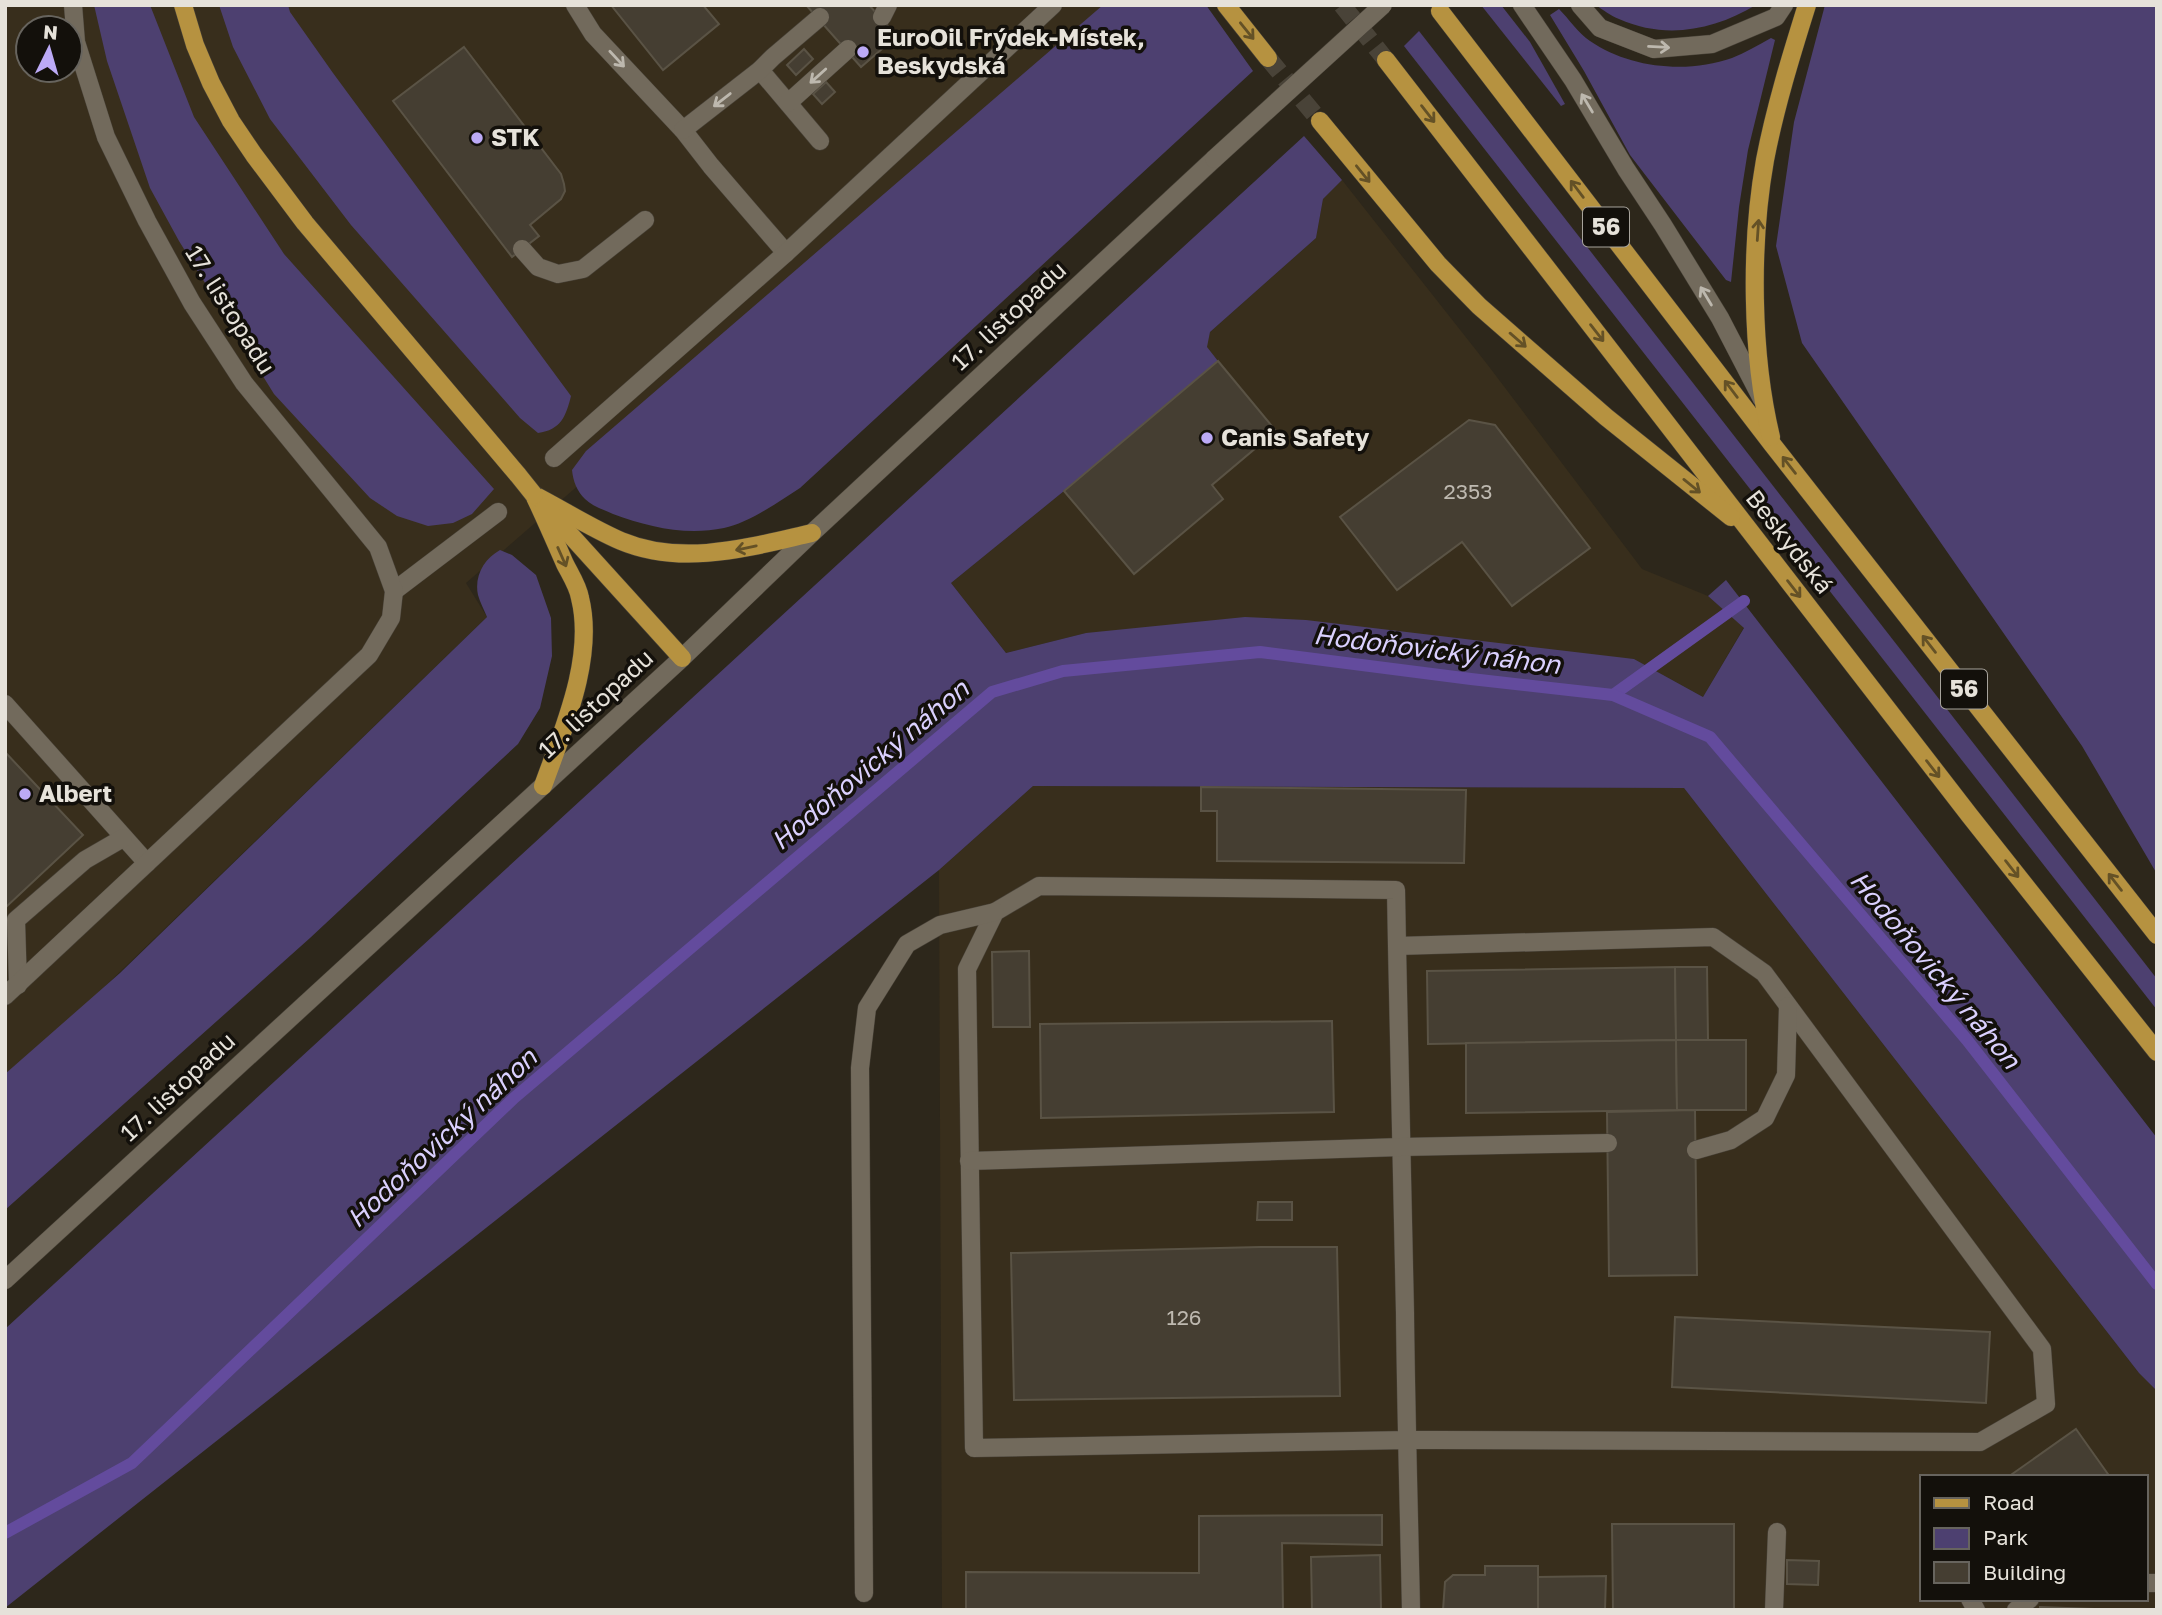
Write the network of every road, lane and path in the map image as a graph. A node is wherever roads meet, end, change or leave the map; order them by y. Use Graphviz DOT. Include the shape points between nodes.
graph roads {
  1 [pos="73,5"];
  2 [pos="183,5"];
  3 [pos="575,5"];
  4 [pos="1053,5"];
  5 [pos="1226,5"];
  6 [pos="1383,5"];
  7 [pos="1522,5"];
  8 [pos="1580,5"];
  9 [pos="1784,5"];
  10 [pos="1807,5"];
  11 [pos="1440,11"];
  12 [pos="820,17"];
  13 [pos="848,49"];
  14 [pos="1268,58"];
  15 [pos="1386,60"];
  16 [pos="760,70"];
  17 [pos="788,103"];
  18 [pos="1320,121"];
  19 [pos="683,130"];
  20 [pos="820,141"];
  21 [pos="645,220"];
  22 [pos="522,249"];
  23 [pos="786,253"];
  24 [pos="1762,399"];
  25 [pos="1772,444"];
  26 [pos="554,458"];
  27 [pos="534,495"];
  28 [pos="498,512"];
  29 [pos="812,533"];
  30 [pos="1752,535"];
  31 [pos="394,592"];
  32 [pos="682,657"];
  33 [pos="5,704"];
  34 [pos="543,786"];
  35 [pos="123,838"];
  36 [pos="147,863"];
  37 [pos="995,912"];
  38 [pos="2157,935"];
  39 [pos="1397,946"];
  40 [pos="11,990"];
  41 [pos="1788,1006"];
  42 [pos="2157,1052"];
  43 [pos="1608,1143"];
  44 [pos="1401,1147"];
  45 [pos="1696,1150"];
  46 [pos="970,1161"];
  47 [pos="5,1280"];
  48 [pos="1408,1440"];
  49 [pos="1777,1532"];
  50 [pos="864,1593"];
  51 [pos="1411,1610"];
  52 [pos="1774,1610"];
  1 -- 31 [label="main road, 17. listopadu" via="76,41 106,137 166,256 244,383 378,547"];
  2 -- 27 [label="main road, bridge" via="211,83 254,155 305,223"];
  3 -- 19 [label="main road, one-way" via="593,34"];
  4 -- 23 [label="main road"];
  5 -- 14 [label="main road, one-way"];
  6 -- 29 [label="main road, 17. listopadu, bridge"];
  24 -- 7 [label="main road, one-way" via="1720,318"];
  8 -- 9 [label="main road, one-way" via="1600,28 1654,48 1712,44 1776,17"];
  24 -- 10 [label="main road, one-way" via="1755,301 1757,228 1765,161"];
  25 -- 11 [label="main road, Beskydská / 56, one-way"];
  12 -- 16 [label="main road"];
  13 -- 17 [label="main road, one-way"];
  15 -- 30 [label="main road, Beskydská, one-way"];
  16 -- 17 [label="main road"];
  16 -- 19 [label="main road, one-way"];
  17 -- 20 [label="main road"];
  18 -- 30 [label="main road, one-way" via="1438,264 1479,306"];
  19 -- 23 [label="main road"];
  21 -- 22 [label="main road" via="583,269 558,274 537,267"];
  23 -- 26 [label="main road"];
  24 -- 25 [label="main road"];
  38 -- 25 [label="main road, Beskydská / 56, one-way"];
  29 -- 27 [label="main road, one-way" via="736,550 677,553 621,541"];
  27 -- 32 [label="main road"];
  27 -- 34 [label="main road, one-way" via="580,597 583,631 575,689"];
  28 -- 31 [label="main road"];
  29 -- 32 [label="main road, 17. listopadu"];
  30 -- 42 [label="main road, Beskydská, one-way"];
  31 -- 36 [label="main road" via="391,618 369,656"];
  32 -- 34 [label="main road, 17. listopadu"];
  33 -- 35 [label="main road"];
  34 -- 47 [label="main road, 17. listopadu"];
  35 -- 36 [label="main road"];
  35 -- 40 [label="main road" via="85,860 16,920"];
  36 -- 40 [label="main road"];
  37 -- 39 [label="main road" via="1039,886 1396,890"];
  37 -- 46 [label="main road" via="967,968"];
  37 -- 50 [label="main road" via="940,925 907,944 867,1009 860,1068"];
  39 -- 41 [label="main road" via="1713,937 1764,973"];
  39 -- 44 [label="main road"];
  41 -- 45 [label="main road" via="1786,1075 1765,1118 1731,1140"];
  41 -- 48 [label="main road" via="2042,1349 2046,1404 1980,1443"];
  43 -- 44 [label="main road"];
  44 -- 46 [label="main road"];
  44 -- 48 [label="main road"];
  46 -- 48 [label="main road" via="974,1448"];
  48 -- 51 [label="main road"];
  49 -- 52 [label="main road"];
}
